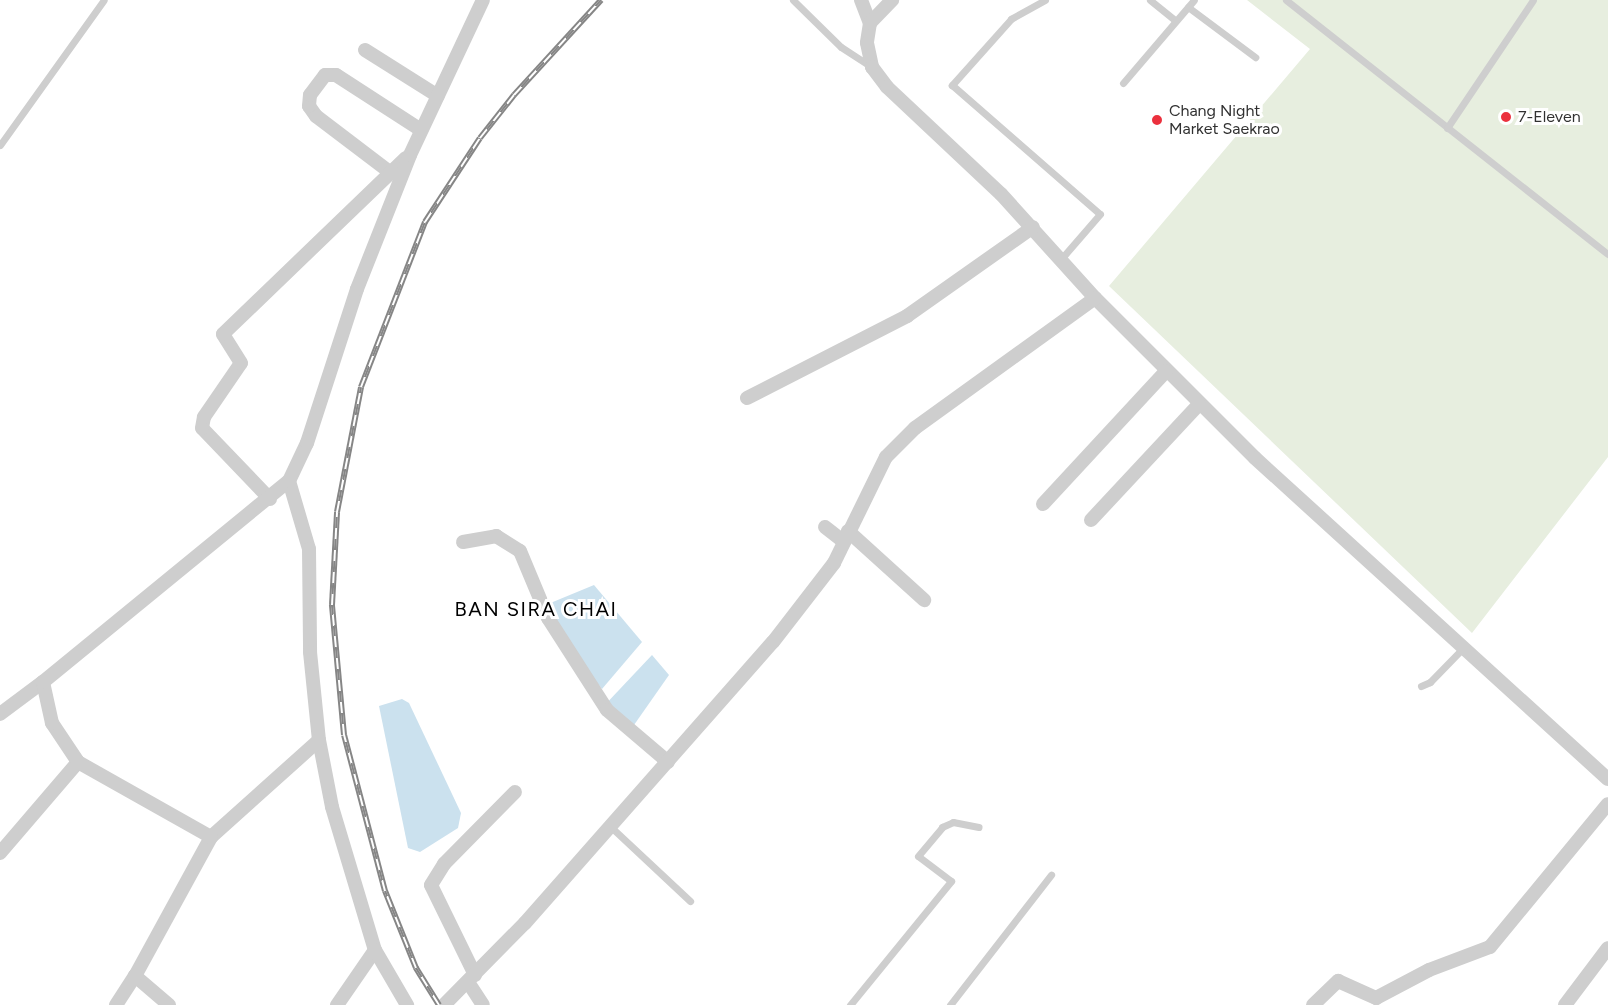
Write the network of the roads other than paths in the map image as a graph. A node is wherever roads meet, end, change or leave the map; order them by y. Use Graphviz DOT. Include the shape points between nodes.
graph roads {
  1 [pos="104,0"];
  2 [pos="483,0"];
  3 [pos="793,0"];
  4 [pos="861,0"];
  5 [pos="892,0"];
  6 [pos="1045,0"];
  7 [pos="1150,0"];
  8 [pos="1194,0"];
  9 [pos="1286,0"];
  10 [pos="1533,0"];
  11 [pos="1188,7"];
  12 [pos="1176,21"];
  13 [pos="870,23"];
  14 [pos="365,50"];
  15 [pos="1255,57"];
  16 [pos="872,67"];
  17 [pos="1123,84"];
  18 [pos="438,96"];
  19 [pos="1447,128"];
  20 [pos="422,130"];
  21 [pos="0,145"];
  22 [pos="410,155"];
  23 [pos="391,173"];
  24 [pos="1033,227"];
  25 [pos="1608,254"];
  26 [pos="1061,259"];
  27 [pos="1095,298"];
  28 [pos="1166,372"];
  29 [pos="747,398"];
  30 [pos="1199,404"];
  31 [pos="289,482"];
  32 [pos="270,499"];
  33 [pos="1042,504"];
  34 [pos="1091,520"];
  35 [pos="825,527"];
  36 [pos="846,537"];
  37 [pos="463,542"];
  38 [pos="924,600"];
  39 [pos="1464,647"];
  40 [pos="43,682"];
  41 [pos="1421,686"];
  42 [pos="0,714"];
  43 [pos="319,740"];
  44 [pos="78,762"];
  45 [pos="668,762"];
  46 [pos="1608,779"];
  47 [pos="515,792"];
  48 [pos="1608,804"];
  49 [pos="979,827"];
  50 [pos="612,828"];
  51 [pos="211,837"];
  52 [pos="0,853"];
  53 [pos="1051,875"];
  54 [pos="690,902"];
  55 [pos="1608,948"];
  56 [pos="375,950"];
  57 [pos="135,976"];
  58 [pos="472,978"];
  59 [pos="116,1005"];
  60 [pos="169,1005"];
  61 [pos="337,1005"];
  62 [pos="407,1005"];
  63 [pos="444,1005"];
  64 [pos="483,1005"];
  65 [pos="850,1005"];
  66 [pos="950,1005"];
  67 [pos="1313,1005"];
  68 [pos="1565,1005"];
  1 -- 21 [label="lane"];
  2 -- 18 [label="street"];
  3 -- 16 [label="lane" via="841,47"];
  4 -- 13 [label="street"];
  5 -- 13 [label="street"];
  6 -- 26 [label="lane" via="1011,19 952,85 1100,214"];
  7 -- 12 [label="lane"];
  8 -- 11 [label="lane"];
  9 -- 19 [label="lane"];
  10 -- 19 [label="lane"];
  11 -- 12 [label="lane"];
  11 -- 15 [label="lane"];
  12 -- 17 [label="lane"];
  13 -- 16 [label="street" via="867,43"];
  14 -- 18 [label="street"];
  16 -- 24 [label="street" via="887,87"];
  18 -- 20 [label="street"];
  19 -- 25 [label="lane"];
  20 -- 22 [label="street"];
  20 -- 23 [label="street" via="336,75 325,75 310,95 309,106 316,116"];
  22 -- 23 [label="street"];
  22 -- 31 [label="street" via="357,289 307,443"];
  23 -- 32 [label="street" via="223,334 241,363 204,417 202,428"];
  24 -- 26 [label="street"];
  24 -- 29 [label="street" via="907,315"];
  26 -- 27 [label="street"];
  27 -- 28 [label="street"];
  27 -- 36 [label="street" via="915,428 886,457"];
  28 -- 30 [label="street"];
  28 -- 33 [label="street"];
  30 -- 34 [label="street"];
  30 -- 39 [label="street"];
  31 -- 32 [label="street"];
  31 -- 43 [label="street" via="309,549 310,652"];
  32 -- 40 [label="street"];
  35 -- 36 [label="street"];
  36 -- 38 [label="street"];
  36 -- 45 [label="street" via="834,563 773,642"];
  37 -- 45 [label="street" via="496,536 519,551 548,618 607,710"];
  39 -- 41 [label="lane" via="1430,682"];
  39 -- 46 [label="street"];
  40 -- 42 [label="street"];
  40 -- 44 [label="street" via="52,723"];
  43 -- 51 [label="street"];
  43 -- 56 [label="street" via="332,807"];
  44 -- 51 [label="street"];
  44 -- 52 [label="street"];
  45 -- 50 [label="street"];
  47 -- 58 [label="street" via="444,864 431,885"];
  48 -- 67 [label="street" via="1490,947 1429,970 1376,998 1338,981"];
  49 -- 65 [label="lane" via="953,822 942,827 918,856 951,881"];
  50 -- 54 [label="lane"];
  50 -- 58 [label="street"];
  51 -- 57 [label="street"];
  53 -- 66 [label="lane"];
  55 -- 68 [label="street"];
  56 -- 61 [label="street"];
  56 -- 62 [label="street"];
  57 -- 59 [label="street"];
  57 -- 60 [label="street"];
  58 -- 63 [label="street"];
  58 -- 64 [label="street"];
}
